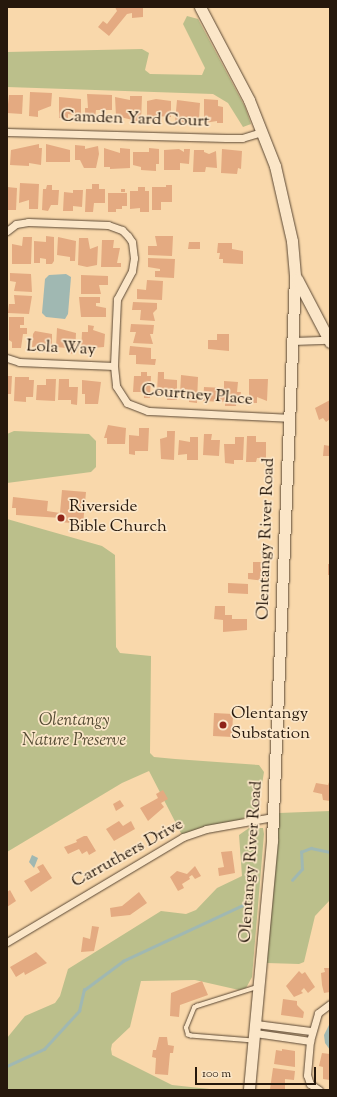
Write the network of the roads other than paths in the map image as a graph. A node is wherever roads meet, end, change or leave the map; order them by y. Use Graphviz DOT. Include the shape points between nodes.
graph roads {
  1 [pos="200,7"];
  2 [pos="7,132"];
  3 [pos="262,132"];
  4 [pos="7,231"];
  5 [pos="296,277"];
  6 [pos="293,341"];
  7 [pos="329,341"];
  8 [pos="7,358"];
  9 [pos="114,366"];
  10 [pos="289,418"];
  11 [pos="273,818"];
  12 [pos="7,942"];
  13 [pos="260,986"];
  14 [pos="330,1004"];
  15 [pos="311,1032"];
  16 [pos="255,1033"];
  17 [pos="310,1041"];
  18 [pos="249,1090"];
  19 [pos="319,1090"];
  1 -- 3 [label="main road, Olentangy River Road" via="249,100"];
  2 -- 3 [label="street, Camden Yard Court" via="234,138"];
  3 -- 5 [label="main road, Olentangy River Road" via="278,182 292,241"];
  4 -- 9 [label="street, Courtney Place" via="16,224 28,222 108,224 122,230 132,242 132,271 117,299"];
  5 -- 6 [label="main road, Olentangy River Road"];
  5 -- 7 [label="main road"];
  6 -- 7 [label="street"];
  6 -- 10 [label="main road, Olentangy River Road"];
  8 -- 9 [label="street, Lola Way" via="19,362"];
  9 -- 10 [label="street, Courtney Place" via="120,394 127,403 140,409"];
  10 -- 11 [label="main road, Olentangy River Road"];
  11 -- 12 [label="street, Carruthers Drive" via="206,828 183,837"];
  11 -- 13 [label="main road, Olentangy River Road"];
  13 -- 16 [label="main road, Olentangy River Road"];
  13 -- 16 [label="lane" via="197,1006 186,1028 188,1035 191,1036"];
  14 -- 15 [label="street" via="318,1013"];
  15 -- 16 [label="street"];
  15 -- 17 [label="street"];
  16 -- 17 [label="street"];
  16 -- 18 [label="main road, Olentangy River Road"];
  17 -- 19 [label="street" via="307,1075 310,1084"];
}
